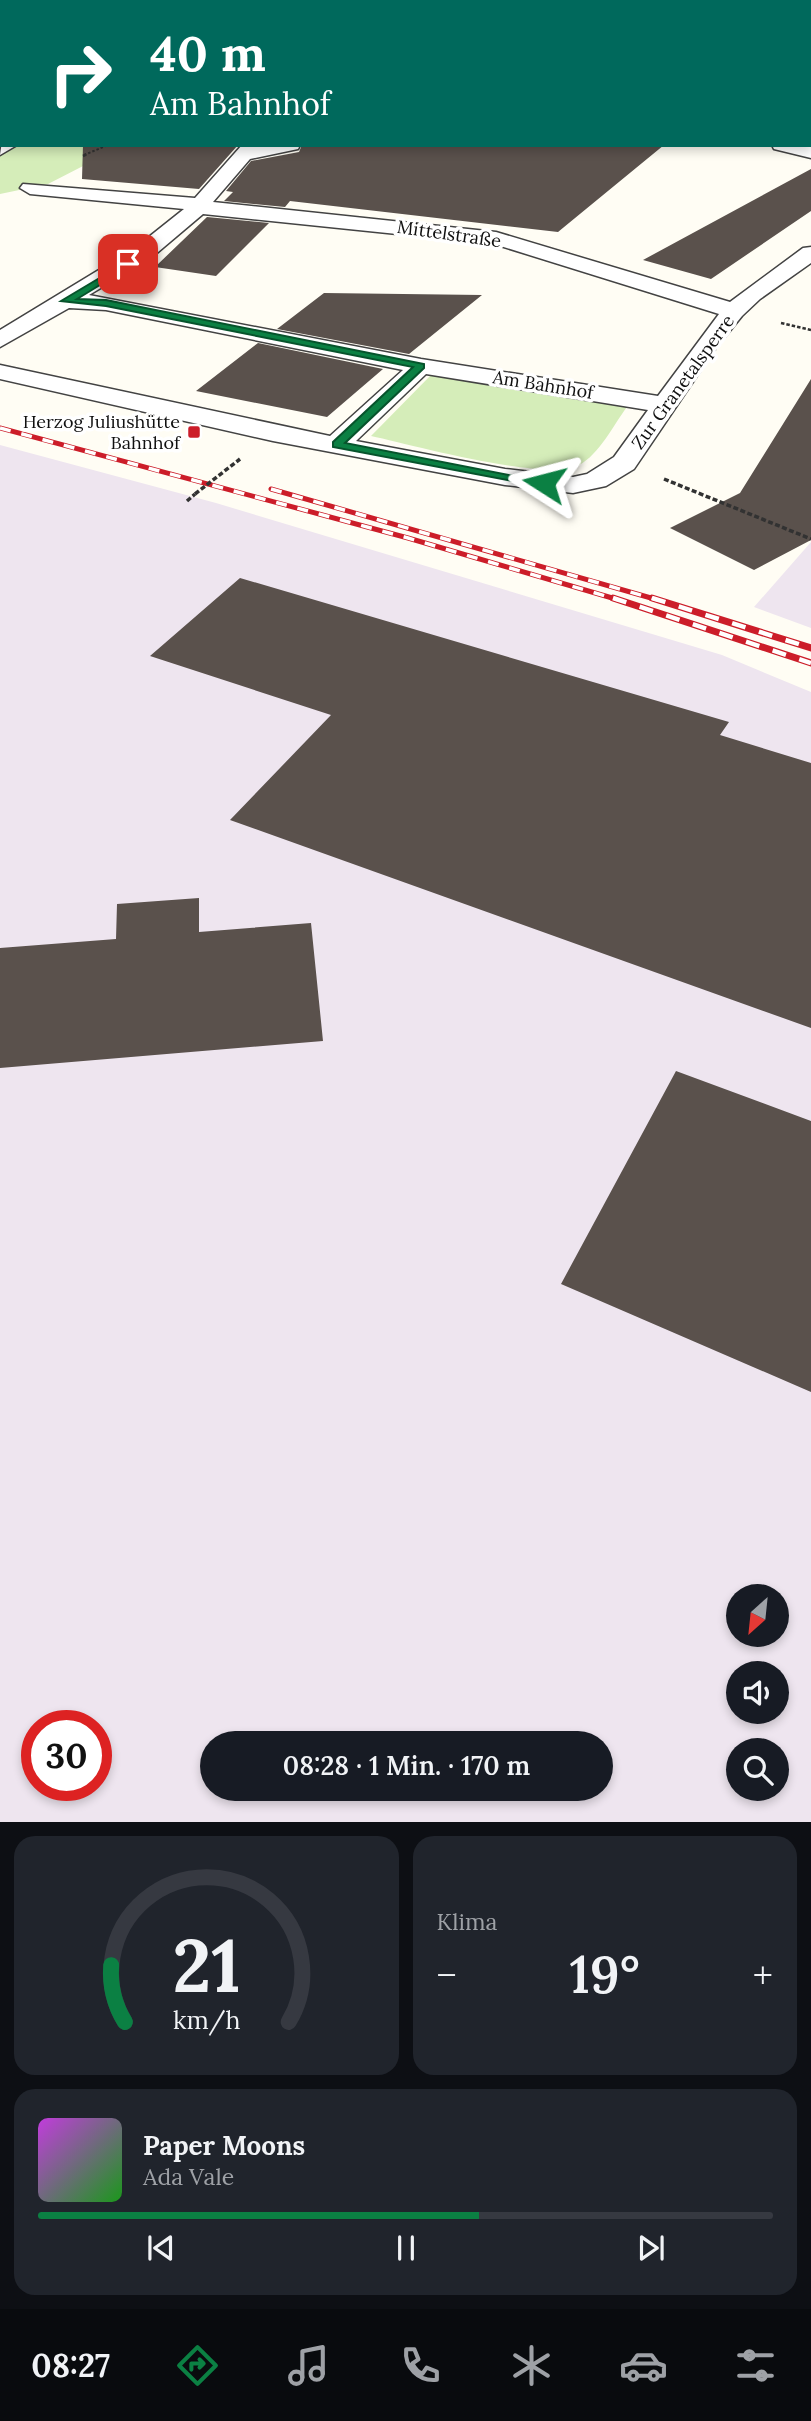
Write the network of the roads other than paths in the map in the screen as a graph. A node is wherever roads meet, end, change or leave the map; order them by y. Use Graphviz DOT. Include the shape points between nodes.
graph roads {
  1 [pos="273,147"];
  2 [pos="790,147"];
  3 [pos="247,150"];
  4 [pos="811,152"];
  5 [pos="30,188"];
  6 [pos="199,205"];
  7 [pos="811,253"];
  8 [pos="66,301"];
  9 [pos="734,312"];
  10 [pos="0,340"];
  11 [pos="421,366"];
  12 [pos="0,372"];
  13 [pos="665,405"];
  14 [pos="337,444"];
  1 -- 3 [label="street"];
  2 -- 4 [label="street"];
  3 -- 6 [label="street"];
  5 -- 6 [label="street, Mittelstraße"];
  6 -- 8 [label="street" via="143,253"];
  6 -- 9 [label="street, Mittelstraße" via="496,238"];
  7 -- 9 [label="street, Zur Granetalsperre"];
  8 -- 10 [label="street"];
  8 -- 11 [label="street, Am Bahnhof" via="106,303"];
  9 -- 13 [label="street, Zur Granetalsperre"];
  11 -- 13 [label="street, Am Bahnhof"];
  11 -- 14 [label="street"];
  12 -- 14 [label="street" via="206,420"];
  13 -- 14 [label="street, Zur Granetalsperre" via="624,463 596,480 573,485 505,477"];
}
